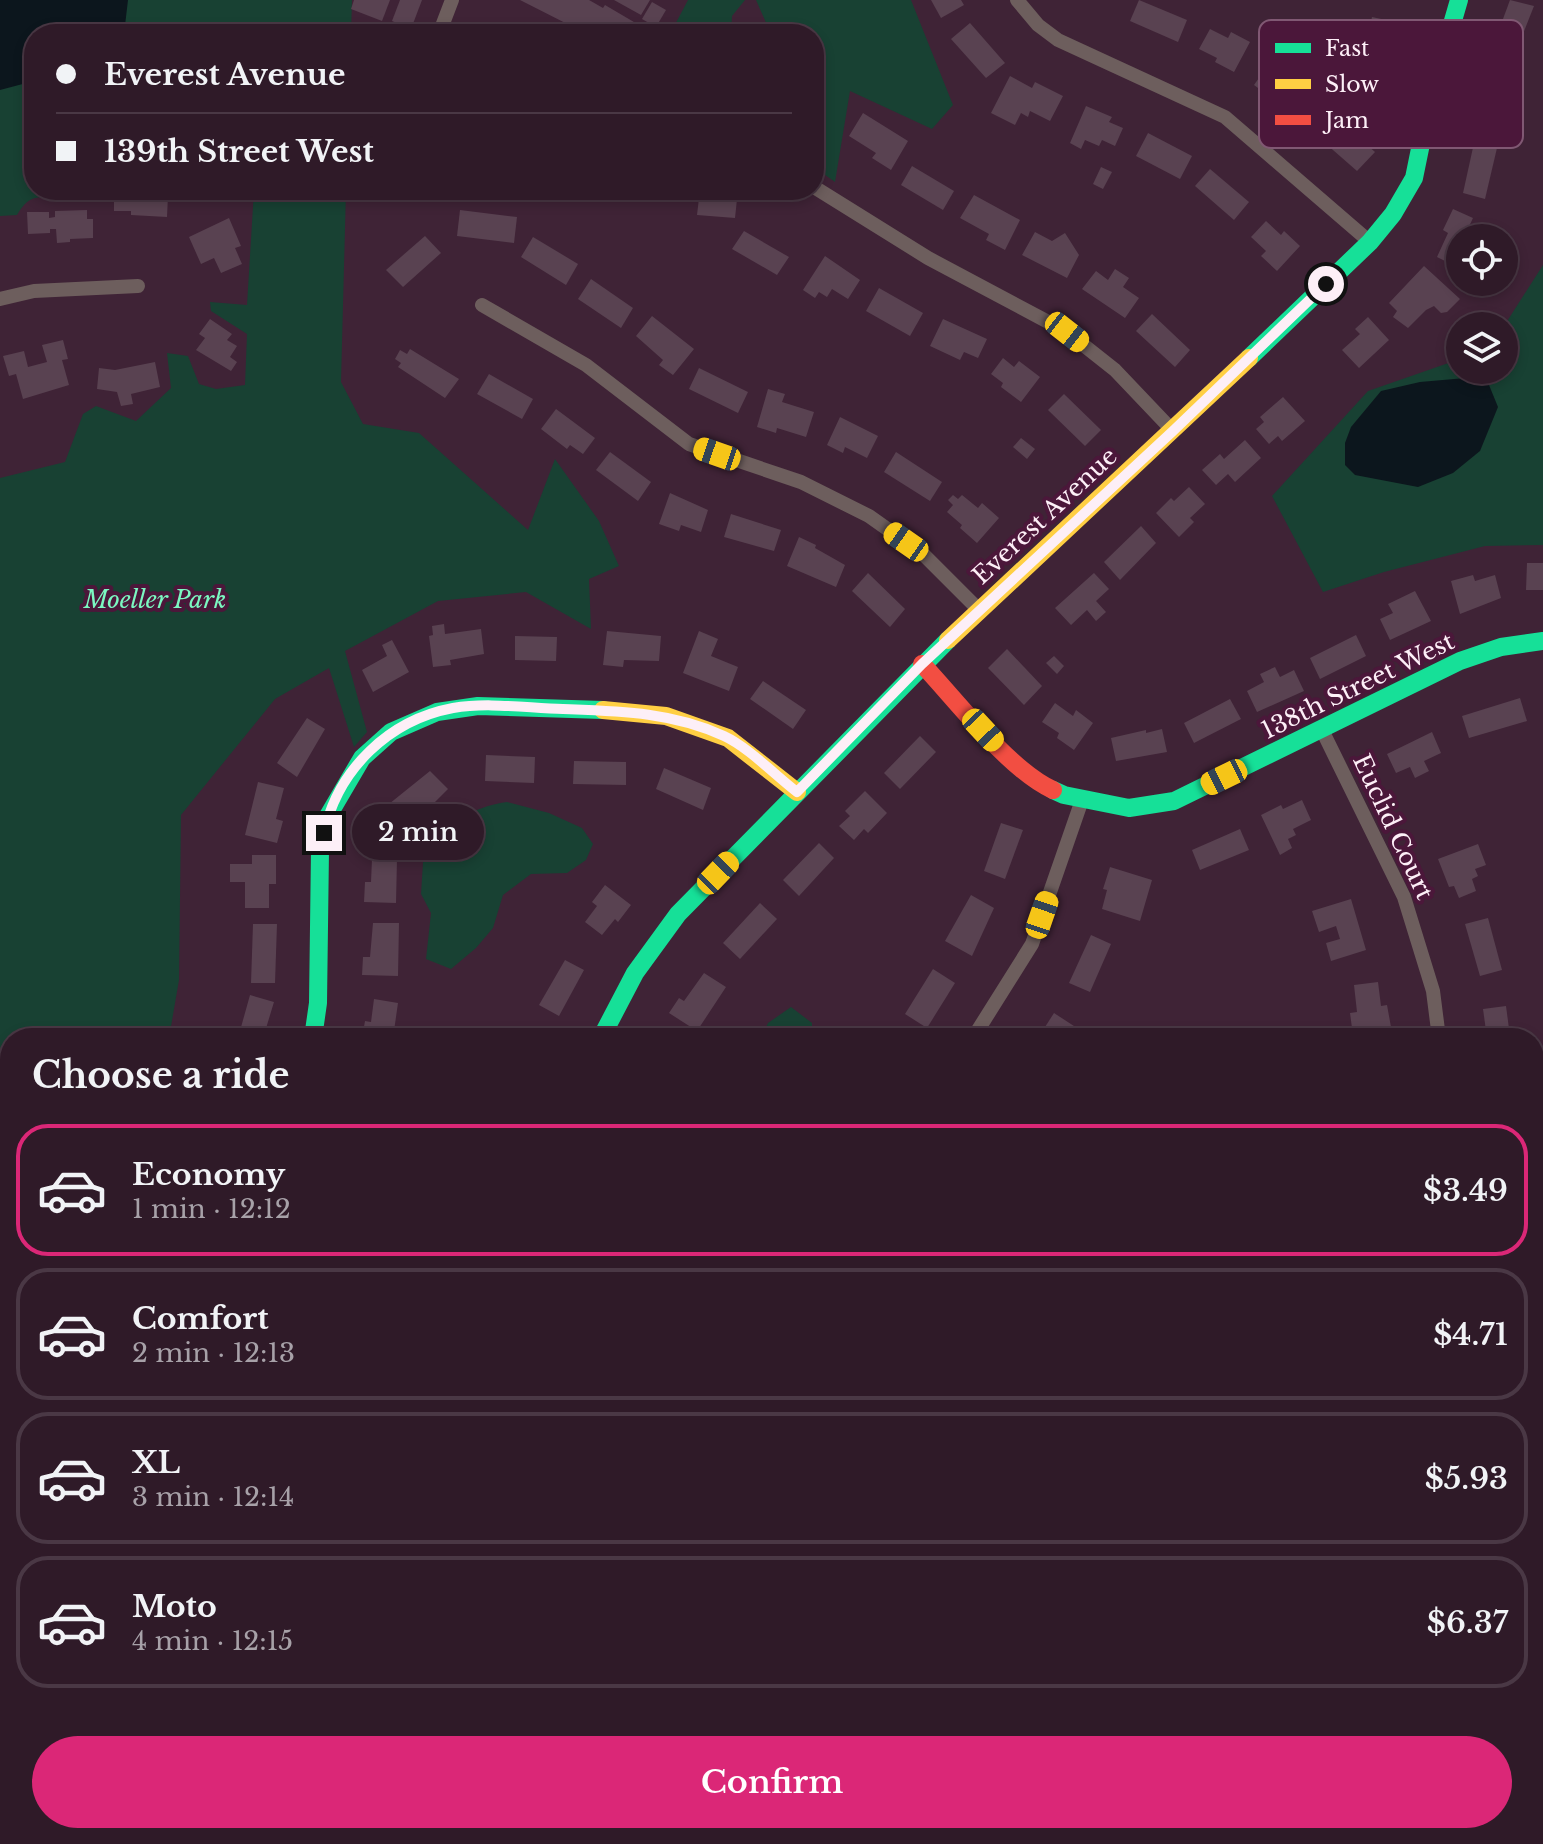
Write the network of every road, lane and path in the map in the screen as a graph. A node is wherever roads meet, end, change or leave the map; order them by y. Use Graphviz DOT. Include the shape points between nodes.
graph roads {
  1 [pos="452,0"];
  2 [pos="1017,0"];
  3 [pos="1459,0"];
  4 [pos="1453,20"];
  5 [pos="443,24"];
  6 [pos="1259,146"];
  7 [pos="1261,148"];
  8 [pos="1420,148"];
  9 [pos="824,193"];
  10 [pos="1370,242"];
  11 [pos="138,286"];
  12 [pos="0,299"];
  13 [pos="482,305"];
  14 [pos="1173,431"];
  15 [pos="979,610"];
  16 [pos="1543,641"];
  17 [pos="922,664"];
  18 [pos="1322,730"];
  19 [pos="797,792"];
  20 [pos="1082,800"];
  21 [pos="314,1028"];
  22 [pos="605,1028"];
  23 [pos="979,1028"];
  24 [pos="1438,1028"];
  1 -- 5 [label="street"];
  2 -- 6 [label="street" via="1058,40 1225,117"];
  3 -- 4 [label="street, Everest Avenue"];
  7 -- 10 [label="street"];
  8 -- 10 [label="street, Everest Avenue" via="1414,178"];
  9 -- 14 [label="street" via="928,258 1067,332 1115,370"];
  10 -- 14 [label="street, Everest Avenue"];
  11 -- 12 [label="street" via="34,291"];
  13 -- 15 [label="street" via="586,365 689,444 801,482 869,516 924,555"];
  14 -- 15 [label="street, Everest Avenue"];
  15 -- 17 [label="street, Everest Avenue"];
  16 -- 18 [label="street, 138th Street West" via="1501,647 1460,661"];
  17 -- 19 [label="street, Everest Avenue"];
  17 -- 20 [label="street, 138th Street West" via="1016,765 1038,783"];
  18 -- 20 [label="street, 138th Street West" via="1174,801 1129,808"];
  18 -- 24 [label="street, Euclid Court" via="1404,897 1433,991"];
  19 -- 21 [label="street" via="728,738 666,716 478,706 437,712 391,732 362,758 328,816 320,850"];
  19 -- 22 [label="street, Everest Avenue" via="678,914"];
  20 -- 23 [label="street" via="1032,944"];
}
